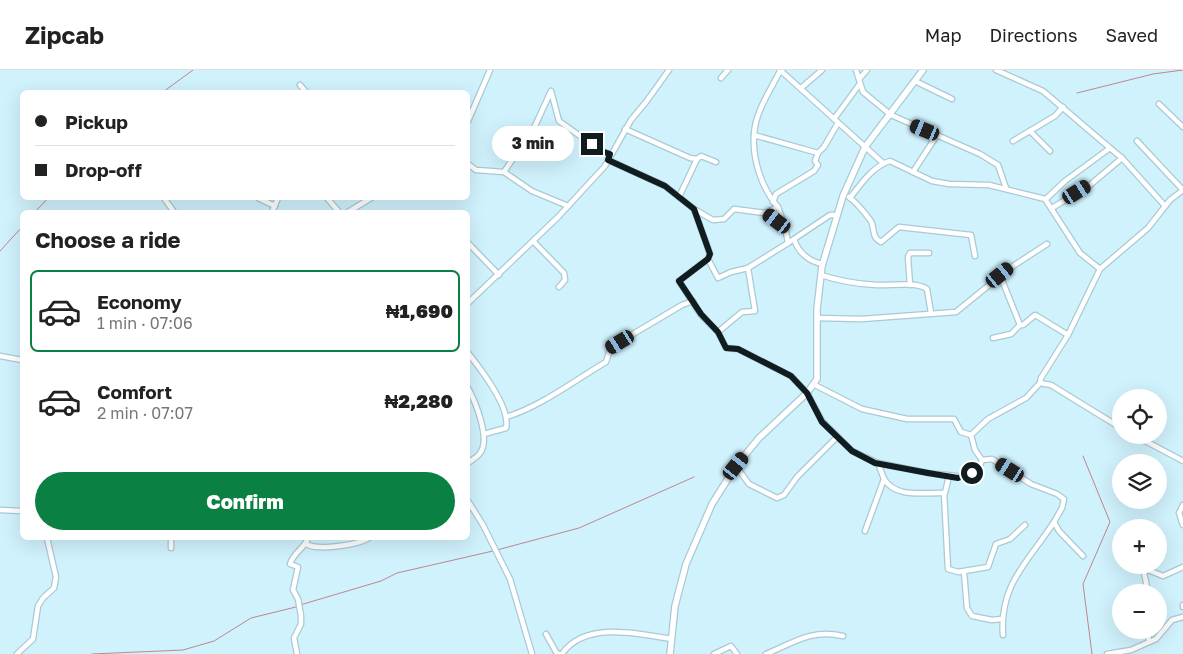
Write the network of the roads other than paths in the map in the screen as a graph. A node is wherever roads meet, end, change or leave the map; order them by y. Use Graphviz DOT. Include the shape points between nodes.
graph roads {
  1 [pos="490,70"];
  2 [pos="669,70"];
  3 [pos="728,70"];
  4 [pos="780,70"];
  5 [pos="822,70"];
  6 [pos="856,70"];
  7 [pos="868,70"];
  8 [pos="923,70"];
  9 [pos="996,70"];
  10 [pos="721,78"];
  11 [pos="860,78"];
  12 [pos="915,81"];
  13 [pos="300,85"];
  14 [pos="859,85"];
  15 [pos="801,88"];
  16 [pos="304,90"];
  17 [pos="952,99"];
  18 [pos="1159,104"];
  19 [pos="1064,107"];
  20 [pos="891,115"];
  21 [pos="470,116"];
  22 [pos="836,121"];
  23 [pos="1183,127"];
  24 [pos="625,130"];
  25 [pos="1030,131"];
  26 [pos="754,135"];
  27 [pos="937,135"];
  28 [pos="1013,141"];
  29 [pos="1137,141"];
  30 [pos="865,147"];
  31 [pos="1110,148"];
  32 [pos="1050,151"];
  33 [pos="818,153"];
  34 [pos="610,154"];
  35 [pos="1122,158"];
  36 [pos="698,159"];
  37 [pos="608,160"];
  38 [pos="716,162"];
  39 [pos="883,162"];
  40 [pos="470,166"];
  41 [pos="504,172"];
  42 [pos="913,172"];
  43 [pos="1006,188"];
  44 [pos="1183,190"];
  45 [pos="842,196"];
  46 [pos="679,197"];
  47 [pos="850,198"];
  48 [pos="1046,199"];
  49 [pos="262,200"];
  50 [pos="277,200"];
  51 [pos="329,200"];
  52 [pos="368,200"];
  53 [pos="774,202"];
  54 [pos="275,206"];
  55 [pos="568,206"];
  56 [pos="1165,206"];
  57 [pos="778,207"];
  58 [pos="1052,208"];
  59 [pos="694,209"];
  60 [pos="273,210"];
  61 [pos="337,210"];
  62 [pos="351,210"];
  63 [pos="765,213"];
  64 [pos="836,215"];
  65 [pos="785,227"];
  66 [pos="794,239"];
  67 [pos="533,241"];
  68 [pos="788,243"];
  69 [pos="470,244"];
  70 [pos="1047,244"];
  71 [pos="929,253"];
  72 [pos="975,256"];
  73 [pos="708,259"];
  74 [pos="822,264"];
  75 [pos="748,268"];
  76 [pos="1100,269"];
  77 [pos="499,275"];
  78 [pos="821,275"];
  79 [pos="1000,275"];
  80 [pos="910,285"];
  81 [pos="559,287"];
  82 [pos="470,301"];
  83 [pos="693,301"];
  84 [pos="931,313"];
  85 [pos="817,318"];
  86 [pos="1020,325"];
  87 [pos="718,332"];
  88 [pos="1068,335"];
  89 [pos="993,338"];
  90 [pos="0,356"];
  91 [pos="470,356"];
  92 [pos="20,360"];
  93 [pos="1040,383"];
  94 [pos="813,384"];
  95 [pos="807,393"];
  96 [pos="470,394"];
  97 [pos="506,417"];
  98 [pos="1112,422"];
  99 [pos="484,434"];
  100 [pos="971,435"];
  101 [pos="837,437"];
  102 [pos="1151,444"];
  103 [pos="982,460"];
  104 [pos="470,461"];
  105 [pos="1183,461"];
  106 [pos="878,464"];
  107 [pos="736,466"];
  108 [pos="949,476"];
  109 [pos="884,479"];
  110 [pos="944,493"];
  111 [pos="470,504"];
  112 [pos="1183,505"];
  113 [pos="0,510"];
  114 [pos="20,511"];
  115 [pos="1054,522"];
  116 [pos="1183,524"];
  117 [pos="1025,525"];
  118 [pos="865,531"];
  119 [pos="47,540"];
  120 [pos="170,540"];
  121 [pos="307,540"];
  122 [pos="364,540"];
  123 [pos="306,544"];
  124 [pos="171,548"];
  125 [pos="1083,556"];
  126 [pos="1183,567"];
  127 [pos="964,572"];
  128 [pos="1146,584"];
  129 [pos="1183,617"];
  130 [pos="1001,619"];
  131 [pos="546,634"];
  132 [pos="1003,635"];
  133 [pos="843,636"];
  134 [pos="671,639"];
  135 [pos="1149,641"];
  136 [pos="17,654"];
  137 [pos="297,654"];
  138 [pos="532,654"];
  139 [pos="560,654"];
  140 [pos="670,654"];
  141 [pos="714,654"];
  142 [pos="737,654"];
  143 [pos="766,654"];
  144 [pos="1107,654"];
  1 -- 21 [label="street"];
  2 -- 24 [label="street"];
  3 -- 10 [label="street"];
  4 -- 15 [label="street"];
  4 -- 26 [label="street" via="754,125"];
  5 -- 15 [label="street"];
  6 -- 11 [label="street"];
  7 -- 11 [label="street"];
  8 -- 12 [label="street"];
  9 -- 19 [label="street" via="1043,91"];
  11 -- 14 [label="street"];
  12 -- 17 [label="street"];
  12 -- 20 [label="street"];
  13 -- 16 [label="street"];
  14 -- 20 [label="street"];
  14 -- 22 [label="street"];
  15 -- 22 [label="street"];
  18 -- 23 [label="street"];
  19 -- 25 [label="street"];
  19 -- 31 [label="street"];
  20 -- 27 [label="street"];
  20 -- 30 [label="street"];
  22 -- 30 [label="street"];
  22 -- 33 [label="street"];
  24 -- 34 [label="street"];
  24 -- 36 [label="street"];
  25 -- 28 [label="street"];
  25 -- 32 [label="street"];
  26 -- 33 [label="street"];
  26 -- 53 [label="street" via="758,167"];
  27 -- 42 [label="street"];
  27 -- 43 [label="street" via="998,164"];
  29 -- 44 [label="street"];
  30 -- 39 [label="street"];
  30 -- 45 [label="street"];
  31 -- 35 [label="street"];
  31 -- 48 [label="street"];
  33 -- 53 [label="street" via="815,161 818,165 814,171 776,194"];
  34 -- 37 [label="street"];
  34 -- 41 [label="street" via="559,121 551,91 535,126"];
  35 -- 56 [label="street"];
  35 -- 58 [label="street" via="1090,185"];
  36 -- 38 [label="street" via="701,156"];
  36 -- 46 [label="street"];
  37 -- 46 [label="street" via="665,186"];
  37 -- 55 [label="street"];
  39 -- 42 [label="street" via="890,161"];
  39 -- 47 [label="street"];
  40 -- 41 [label="street" via="476,170"];
  41 -- 55 [label="street" via="532,191"];
  42 -- 43 [label="street" via="932,181 949,184"];
  43 -- 48 [label="street"];
  44 -- 56 [label="street"];
  45 -- 47 [label="street"];
  45 -- 64 [label="street"];
  46 -- 59 [label="street"];
  47 -- 72 [label="street" via="872,223 873,233 881,242 899,227 972,235"];
  48 -- 58 [label="street"];
  49 -- 54 [label="street"];
  50 -- 54 [label="street"];
  51 -- 61 [label="street"];
  52 -- 62 [label="street"];
  53 -- 57 [label="street"];
  54 -- 60 [label="street"];
  55 -- 67 [label="street"];
  56 -- 76 [label="street" via="1148,228"];
  57 -- 63 [label="street"];
  57 -- 65 [label="street"];
  58 -- 76 [label="street" via="1080,253"];
  59 -- 63 [label="street" via="719,221 734,209"];
  59 -- 73 [label="street" via="710,254"];
  63 -- 65 [label="street"];
  64 -- 66 [label="street" via="830,215"];
  64 -- 74 [label="street"];
  65 -- 68 [label="street"];
  66 -- 68 [label="street"];
  66 -- 74 [label="street" via="808,260"];
  67 -- 77 [label="street"];
  67 -- 81 [label="street" via="564,273"];
  68 -- 75 [label="street"];
  69 -- 77 [label="street"];
  70 -- 79 [label="street"];
  71 -- 80 [label="street" via="910,254 908,257"];
  73 -- 75 [label="street" via="718,278"];
  73 -- 83 [label="street" via="679,281"];
  74 -- 78 [label="street"];
  75 -- 87 [label="street" via="755,311 742,312"];
  76 -- 88 [label="street"];
  77 -- 82 [label="street"];
  78 -- 80 [label="street" via="857,284"];
  78 -- 85 [label="street"];
  79 -- 84 [label="street" via="956,312"];
  79 -- 86 [label="street"];
  80 -- 84 [label="street" via="927,289"];
  83 -- 87 [label="street"];
  83 -- 97 [label="street" via="611,347 606,362 542,402"];
  84 -- 85 [label="street" via="862,319"];
  85 -- 94 [label="street" via="817,367"];
  86 -- 88 [label="street" via="1034,315"];
  86 -- 89 [label="street" via="1011,334"];
  87 -- 95 [label="street" via="726,348 738,349 791,376"];
  88 -- 93 [label="street"];
  90 -- 92 [label="street"];
  91 -- 97 [label="street" via="492,386"];
  93 -- 98 [label="street" via="1051,385"];
  93 -- 100 [label="street" via="1026,398 988,419"];
  94 -- 95 [label="street"];
  94 -- 100 [label="street" via="862,410 907,419 954,420 961,432"];
  95 -- 101 [label="street" via="822,422"];
  95 -- 107 [label="street" via="759,438"];
  96 -- 99 [label="street"];
  97 -- 99 [label="street" via="506,428"];
  99 -- 104 [label="street" via="480,453"];
  100 -- 103 [label="street"];
  101 -- 106 [label="street" via="852,451"];
  101 -- 107 [label="street" via="797,477 784,495 777,498 749,484"];
  102 -- 105 [label="street"];
  103 -- 108 [label="street" via="979,468 966,477"];
  103 -- 115 [label="street" via="992,459 1031,484 1064,499"];
  106 -- 108 [label="street"];
  106 -- 109 [label="street"];
  107 -- 134 [label="street" via="712,504 686,564 675,606"];
  108 -- 110 [label="street"];
  109 -- 110 [label="street" via="894,490"];
  109 -- 118 [label="street"];
  110 -- 127 [label="street" via="948,569"];
  111 -- 138 [label="street" via="510,579"];
  112 -- 116 [label="street" via="1179,513"];
  113 -- 114 [label="street"];
  115 -- 125 [label="street"];
  115 -- 130 [label="street" via="1016,576 1006,596"];
  117 -- 127 [label="street" via="1010,539 996,544 990,565"];
  119 -- 136 [label="street" via="56,577 54,588 38,606 33,640"];
  120 -- 124 [label="street"];
  121 -- 123 [label="street"];
  122 -- 123 [label="street" via="313,548"];
  123 -- 137 [label="street" via="290,564 298,567 293,590 301,616 294,638"];
  126 -- 128 [label="street" via="1163,576 1143,568"];
  127 -- 130 [label="street" via="967,608 972,616"];
  129 -- 135 [label="street" via="1172,620 1156,639"];
  130 -- 132 [label="street"];
  131 -- 139 [label="street"];
  133 -- 143 [label="street" via="811,634"];
  134 -- 139 [label="street" via="606,633 574,641"];
  134 -- 140 [label="street"];
  135 -- 144 [label="street" via="1131,650"];
  141 -- 142 [label="street" via="731,646"];
}
